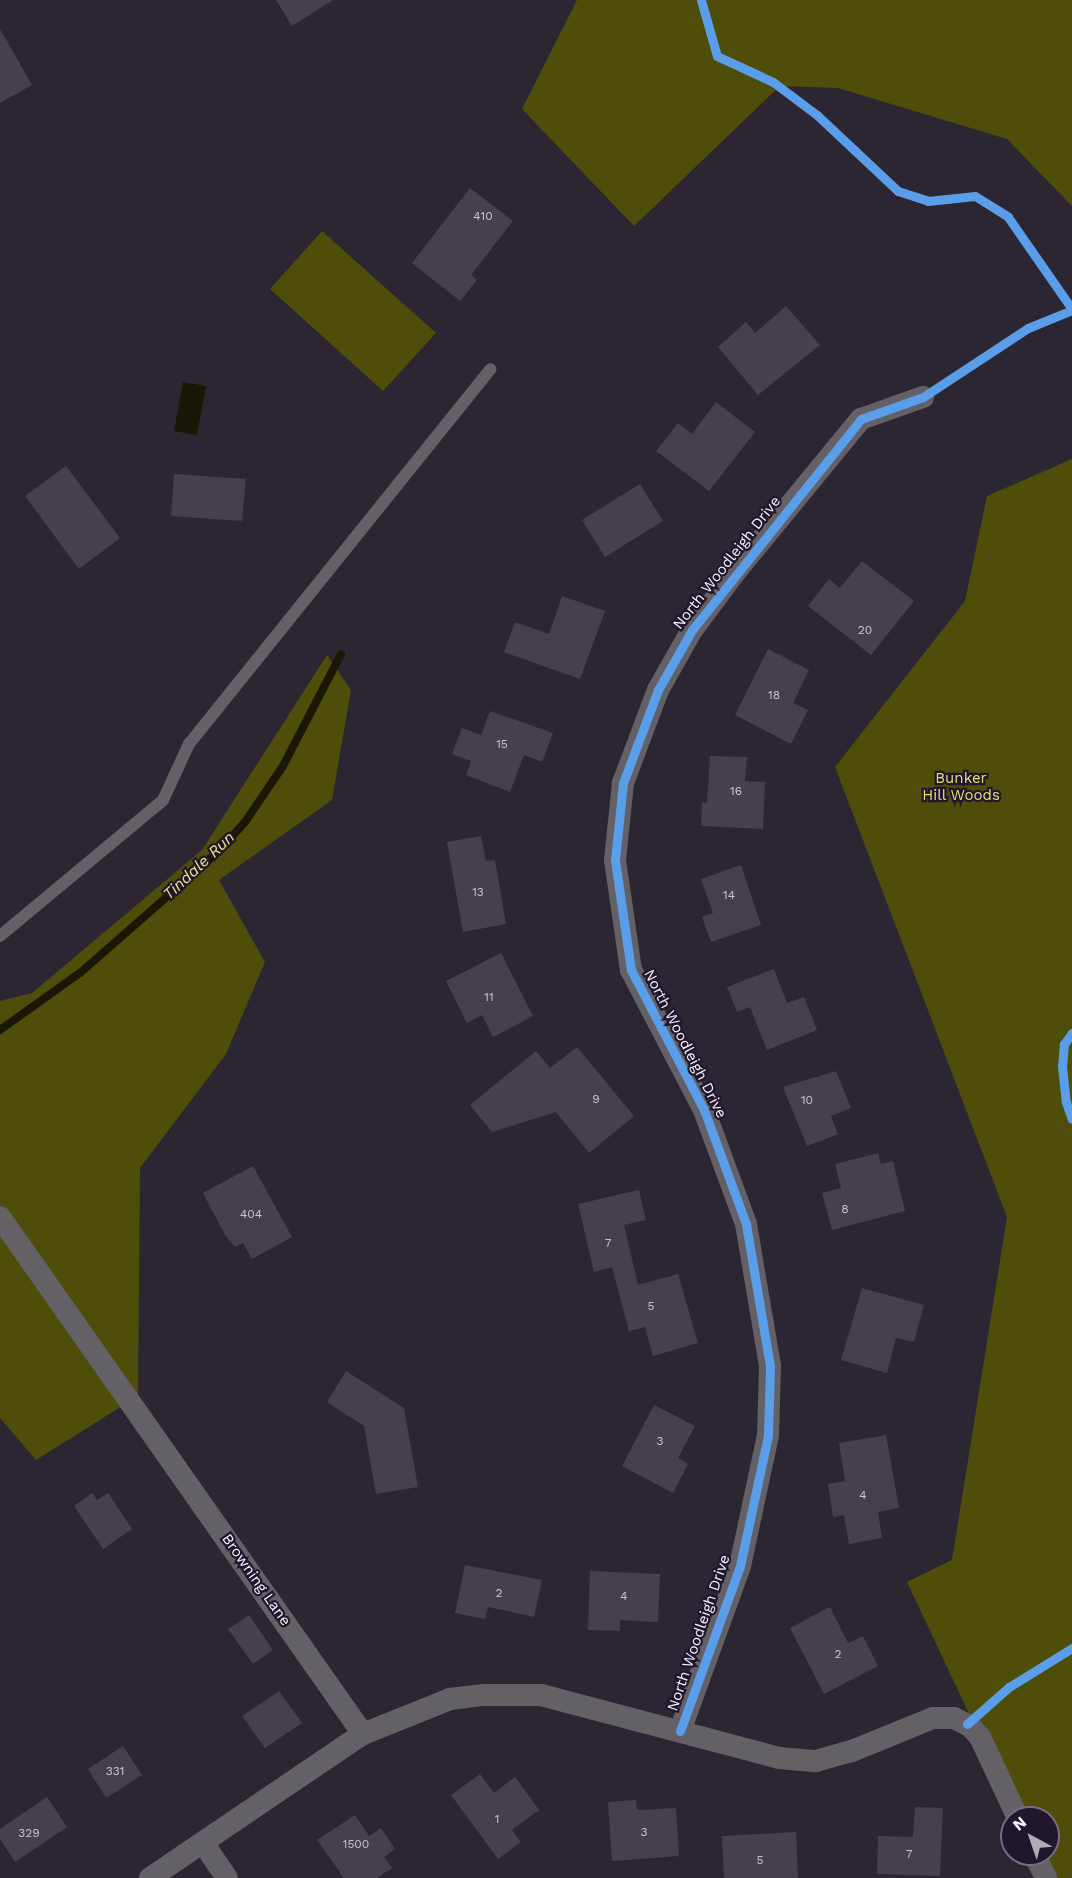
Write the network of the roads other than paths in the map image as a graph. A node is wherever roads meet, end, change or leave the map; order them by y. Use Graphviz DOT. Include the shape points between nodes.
graph roads {
  1 [pos="491,369"];
  2 [pos="922,397"];
  3 [pos="0,936"];
  4 [pos="0,1217"];
  5 [pos="680,1731"];
  6 [pos="363,1734"];
  7 [pos="1012,1806"];
  8 [pos="203,1843"];
  9 [pos="150,1878"];
  10 [pos="227,1878"];
  1 -- 3 [label="lane" via="189,744 163,800"];
  2 -- 5 [label="street, North Woodleigh Drive" via="861,419 736,571 692,630 658,690 623,783 615,860 631,970 704,1110 746,1224 770,1366 768,1435 740,1566"];
  4 -- 6 [label="street, Browning Lane"];
  5 -- 6 [label="street" via="541,1695 484,1695 450,1699"];
  5 -- 7 [label="street" via="779,1758 816,1761 940,1717 964,1722 980,1737"];
  6 -- 8 [label="street"];
  8 -- 9 [label="street"];
  8 -- 10 [label="street"];
}
